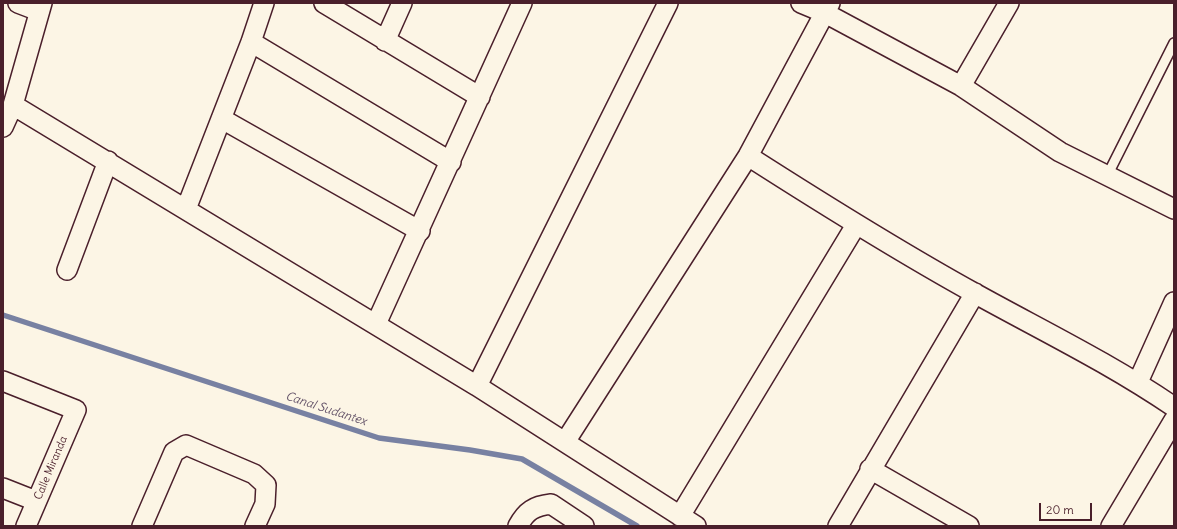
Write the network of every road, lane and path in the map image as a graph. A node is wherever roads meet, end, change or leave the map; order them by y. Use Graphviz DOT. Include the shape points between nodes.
graph roads {
  1 [pos="18,3"];
  2 [pos="264,3"];
  3 [pos="324,3"];
  4 [pos="402,3"];
  5 [pos="522,3"];
  6 [pos="668,3"];
  7 [pos="801,3"];
  8 [pos="1009,3"];
  9 [pos="40,7"];
  10 [pos="827,8"];
  11 [pos="385,41"];
  12 [pos="251,42"];
  13 [pos="1174,43"];
  14 [pos="961,86"];
  15 [pos="480,97"];
  16 [pos="13,105"];
  17 [pos="222,119"];
  18 [pos="3,127"];
  19 [pos="748,156"];
  20 [pos="108,161"];
  21 [pos="451,162"];
  22 [pos="1107,176"];
  23 [pos="186,209"];
  24 [pos="1174,210"];
  25 [pos="856,225"];
  26 [pos="420,231"];
  27 [pos="67,270"];
  28 [pos="975,293"];
  29 [pos="1174,302"];
  30 [pos="376,324"];
  31 [pos="3,381"];
  32 [pos="1138,382"];
  33 [pos="477,386"];
  34 [pos="1174,406"];
  35 [pos="1174,420"];
  36 [pos="565,442"];
  37 [pos="870,468"];
  38 [pos="3,488"];
  39 [pos="36,501"];
  40 [pos="688,521"];
  41 [pos="26,526"];
  42 [pos="142,526"];
  43 [pos="255,526"];
  44 [pos="518,526"];
  45 [pos="584,526"];
  46 [pos="838,526"];
  47 [pos="969,526"];
  48 [pos="1111,526"];
  1 -- 9 [label="street"];
  2 -- 12 [label="street"];
  3 -- 11 [label="street"];
  4 -- 11 [label="street"];
  5 -- 15 [label="street"];
  6 -- 33 [label="street"];
  7 -- 10 [label="street"];
  8 -- 14 [label="street"];
  9 -- 16 [label="street"];
  10 -- 14 [label="street"];
  10 -- 19 [label="street"];
  11 -- 15 [label="street"];
  12 -- 17 [label="street"];
  12 -- 21 [label="street"];
  13 -- 22 [label="lane"];
  14 -- 22 [label="street" via="1060,152"];
  15 -- 21 [label="street"];
  16 -- 18 [label="street"];
  16 -- 20 [label="street"];
  17 -- 23 [label="street"];
  17 -- 26 [label="street"];
  19 -- 25 [label="street"];
  19 -- 36 [label="street"];
  20 -- 23 [label="street"];
  20 -- 27 [label="street"];
  21 -- 26 [label="street"];
  22 -- 24 [label="street"];
  23 -- 30 [label="street"];
  25 -- 28 [label="street"];
  25 -- 40 [label="street"];
  26 -- 30 [label="street"];
  28 -- 32 [label="street"];
  28 -- 37 [label="street"];
  29 -- 32 [label="street"];
  30 -- 33 [label="street"];
  31 -- 39 [label="street, Calle Miranda" via="76,410"];
  32 -- 34 [label="street"];
  33 -- 36 [label="street"];
  35 -- 48 [label="street"];
  36 -- 40 [label="street"];
  37 -- 46 [label="street"];
  37 -- 47 [label="street"];
  38 -- 39 [label="street"];
  39 -- 41 [label="street, Calle Miranda"];
  42 -- 43 [label="street" via="174,452 186,445 254,474 266,485 265,504"];
  44 -- 45 [label="street" via="524,516 536,506 551,504"];
}
